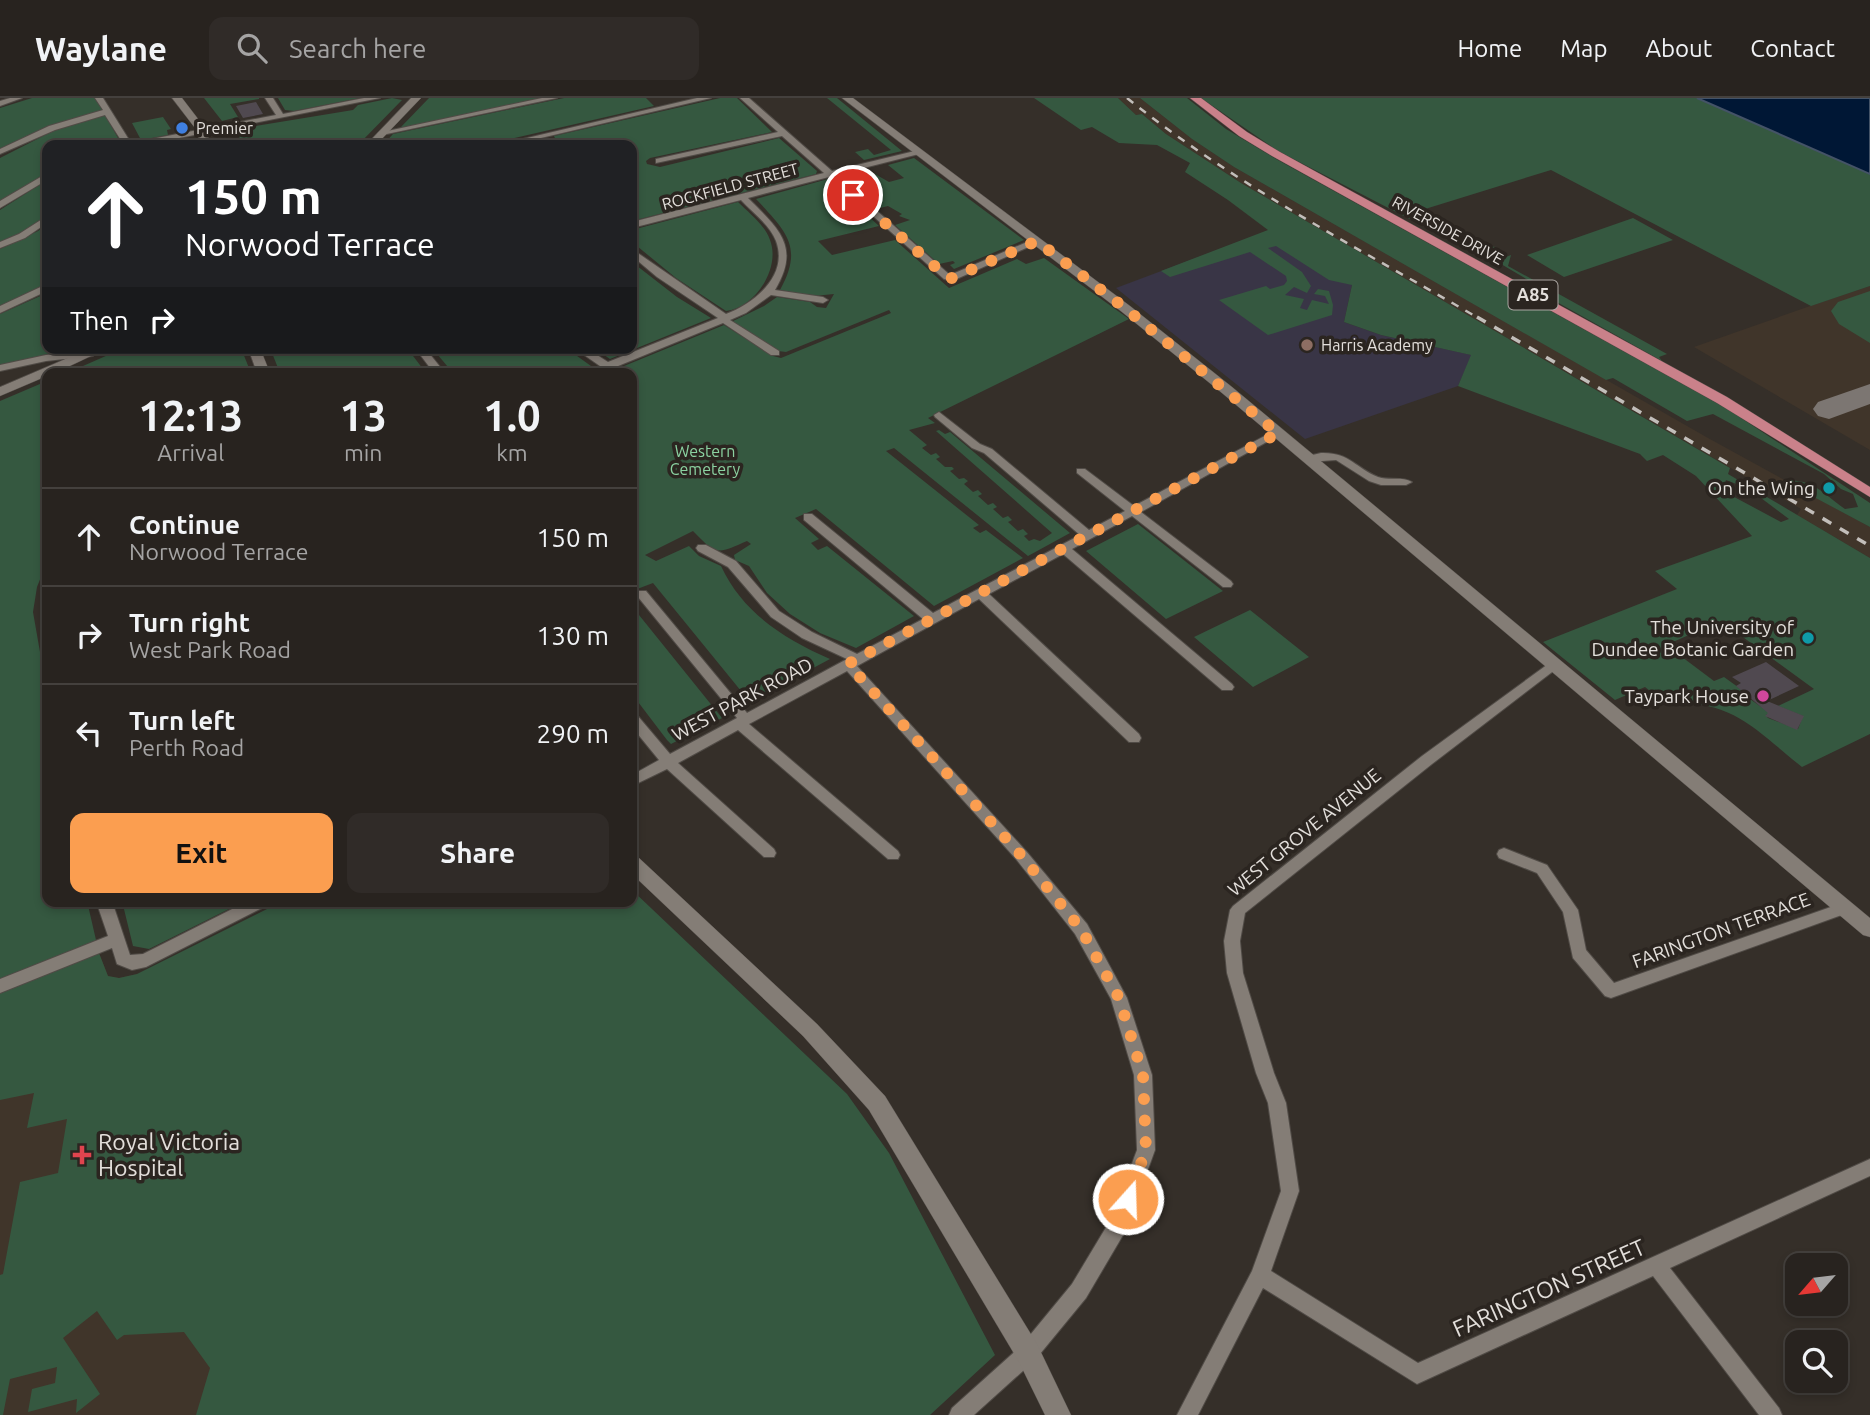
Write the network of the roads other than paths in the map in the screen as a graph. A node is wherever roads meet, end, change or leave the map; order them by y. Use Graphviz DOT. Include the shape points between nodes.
graph roads {
  1 [pos="18,98"];
  2 [pos="99,98"];
  3 [pos="177,98"];
  4 [pos="269,98"];
  5 [pos="376,98"];
  6 [pos="416,98"];
  7 [pos="553,98"];
  8 [pos="657,98"];
  9 [pos="707,98"];
  10 [pos="744,98"];
  11 [pos="1195,98"];
  12 [pos="850,101"];
  13 [pos="0,104"];
  14 [pos="666,107"];
  15 [pos="107,112"];
  16 [pos="281,117"];
  17 [pos="203,133"];
  18 [pos="382,133"];
  19 [pos="783,133"];
  20 [pos="545,135"];
  21 [pos="127,140"];
  22 [pos="160,140"];
  23 [pos="205,140"];
  24 [pos="376,140"];
  25 [pos="522,140"];
  26 [pos="547,140"];
  27 [pos="0,152"];
  28 [pos="916,152"];
  29 [pos="659,161"];
  30 [pos="829,174"];
  31 [pos="42,180"];
  32 [pos="743,197"];
  33 [pos="0,205"];
  34 [pos="42,222"];
  35 [pos="637,224"];
  36 [pos="1034,239"];
  37 [pos="0,246"];
  38 [pos="637,256"];
  39 [pos="42,289"];
  40 [pos="769,292"];
  41 [pos="823,300"];
  42 [pos="0,310"];
  43 [pos="724,319"];
  44 [pos="775,353"];
  45 [pos="75,354"];
  46 [pos="89,354"];
  47 [pos="425,354"];
  48 [pos="588,354"];
  49 [pos="637,354"];
  50 [pos="637,354"];
  51 [pos="607,366"];
  52 [pos="0,368"];
  53 [pos="56,368"];
  54 [pos="436,368"];
  55 [pos="602,368"];
  56 [pos="42,374"];
  57 [pos="0,392"];
  58 [pos="939,415"];
  59 [pos="1278,433"];
  60 [pos="1307,457"];
  61 [pos="1081,471"];
  62 [pos="1406,482"];
  63 [pos="1870,493"];
  64 [pos="1134,511"];
  65 [pos="808,517"];
  66 [pos="1089,536"];
  67 [pos="702,548"];
  68 [pos="1065,549"];
  69 [pos="1227,584"];
  70 [pos="642,594"];
  71 [pos="981,594"];
  72 [pos="933,620"];
  73 [pos="853,661"];
  74 [pos="1555,663"];
  75 [pos="1227,687"];
  76 [pos="741,721"];
  77 [pos="637,724"];
  78 [pos="1134,738"];
  79 [pos="667,761"];
  80 [pos="637,778"];
  81 [pos="769,853"];
  82 [pos="1504,854"];
  83 [pos="893,855"];
  84 [pos="637,868"];
  85 [pos="106,907"];
  86 [pos="251,907"];
  87 [pos="1845,908"];
  88 [pos="1870,929"];
  89 [pos="115,940"];
  90 [pos="0,986"];
  91 [pos="1870,1167"];
  92 [pos="1657,1266"];
  93 [pos="1260,1275"];
  94 [pos="1028,1353"];
  95 [pos="959,1415"];
  96 [pos="1058,1415"];
  97 [pos="1187,1415"];
  98 [pos="1772,1415"];
  1 -- 13 [label="street"];
  2 -- 15 [label="street"];
  3 -- 17 [label="street"];
  4 -- 16 [label="street"];
  5 -- 16 [label="street"];
  6 -- 18 [label="street"];
  7 -- 18 [label="street"];
  8 -- 14 [label="street"];
  9 -- 14 [label="street"];
  10 -- 19 [label="street"];
  11 -- 63 [label="main road, RIVERSIDE DRIVE / A85" via="1276,154 1722,400"];
  12 -- 28 [label="street"];
  14 -- 20 [label="street"];
  15 -- 21 [label="street"];
  15 -- 27 [label="street" via="52,128"];
  16 -- 17 [label="street"];
  17 -- 22 [label="street"];
  17 -- 23 [label="street"];
  18 -- 24 [label="street"];
  19 -- 29 [label="street"];
  19 -- 30 [label="street"];
  20 -- 25 [label="street"];
  20 -- 26 [label="street"];
  28 -- 30 [label="street, ROCKFIELD STREET"];
  28 -- 36 [label="street"];
  30 -- 32 [label="street, ROCKFIELD STREET"];
  30 -- 36 [label="street" via="947,277"];
  31 -- 33 [label="street"];
  32 -- 35 [label="street, ROCKFIELD STREET"];
  32 -- 40 [label="street" via="782,242 783,261"];
  34 -- 37 [label="street"];
  36 -- 59 [label="street"];
  38 -- 43 [label="street"];
  39 -- 42 [label="street"];
  40 -- 41 [label="street"];
  40 -- 43 [label="street"];
  43 -- 44 [label="street"];
  43 -- 49 [label="street"];
  45 -- 52 [label="street"];
  46 -- 53 [label="street"];
  47 -- 54 [label="street"];
  48 -- 51 [label="street"];
  50 -- 51 [label="street"];
  51 -- 55 [label="street"];
  56 -- 57 [label="street"];
  58 -- 66 [label="street"];
  59 -- 60 [label="street"];
  59 -- 64 [label="street, WEST PARK ROAD"];
  60 -- 62 [label="street" via="1338,456 1373,479"];
  60 -- 74 [label="street"];
  61 -- 64 [label="street"];
  64 -- 66 [label="street, WEST PARK ROAD"];
  64 -- 69 [label="street"];
  65 -- 72 [label="street"];
  66 -- 68 [label="street, WEST PARK ROAD"];
  67 -- 73 [label="street" via="732,564 775,614"];
  68 -- 71 [label="street, WEST PARK ROAD"];
  68 -- 75 [label="street"];
  70 -- 76 [label="street"];
  71 -- 72 [label="street, WEST PARK ROAD"];
  71 -- 78 [label="street"];
  72 -- 73 [label="street, WEST PARK ROAD"];
  73 -- 76 [label="street, WEST PARK ROAD"];
  73 -- 94 [label="street" via="1081,929 1119,998 1143,1075 1146,1150 1119,1224 1079,1291"];
  74 -- 87 [label="street"];
  74 -- 93 [label="street, WEST GROVE AVENUE" via="1238,910 1232,941 1235,973 1277,1103 1290,1191"];
  76 -- 79 [label="street, WEST PARK ROAD"];
  76 -- 83 [label="street"];
  77 -- 79 [label="street"];
  79 -- 80 [label="street, WEST PARK ROAD"];
  79 -- 81 [label="street"];
  82 -- 87 [label="street, FARINGTON TERRACE" via="1542,869 1570,910 1579,953 1611,991"];
  84 -- 94 [label="street" via="810,1030 877,1103"];
  85 -- 89 [label="street"];
  86 -- 89 [label="street" via="145,960 132,963 123,959"];
  87 -- 88 [label="street"];
  89 -- 90 [label="street"];
  91 -- 92 [label="street, FARINGTON STREET"];
  92 -- 93 [label="street, FARINGTON STREET" via="1417,1374"];
  92 -- 98 [label="street"];
  93 -- 97 [label="street, WEST GROVE AVENUE"];
  94 -- 95 [label="street"];
  94 -- 96 [label="street"];
}
